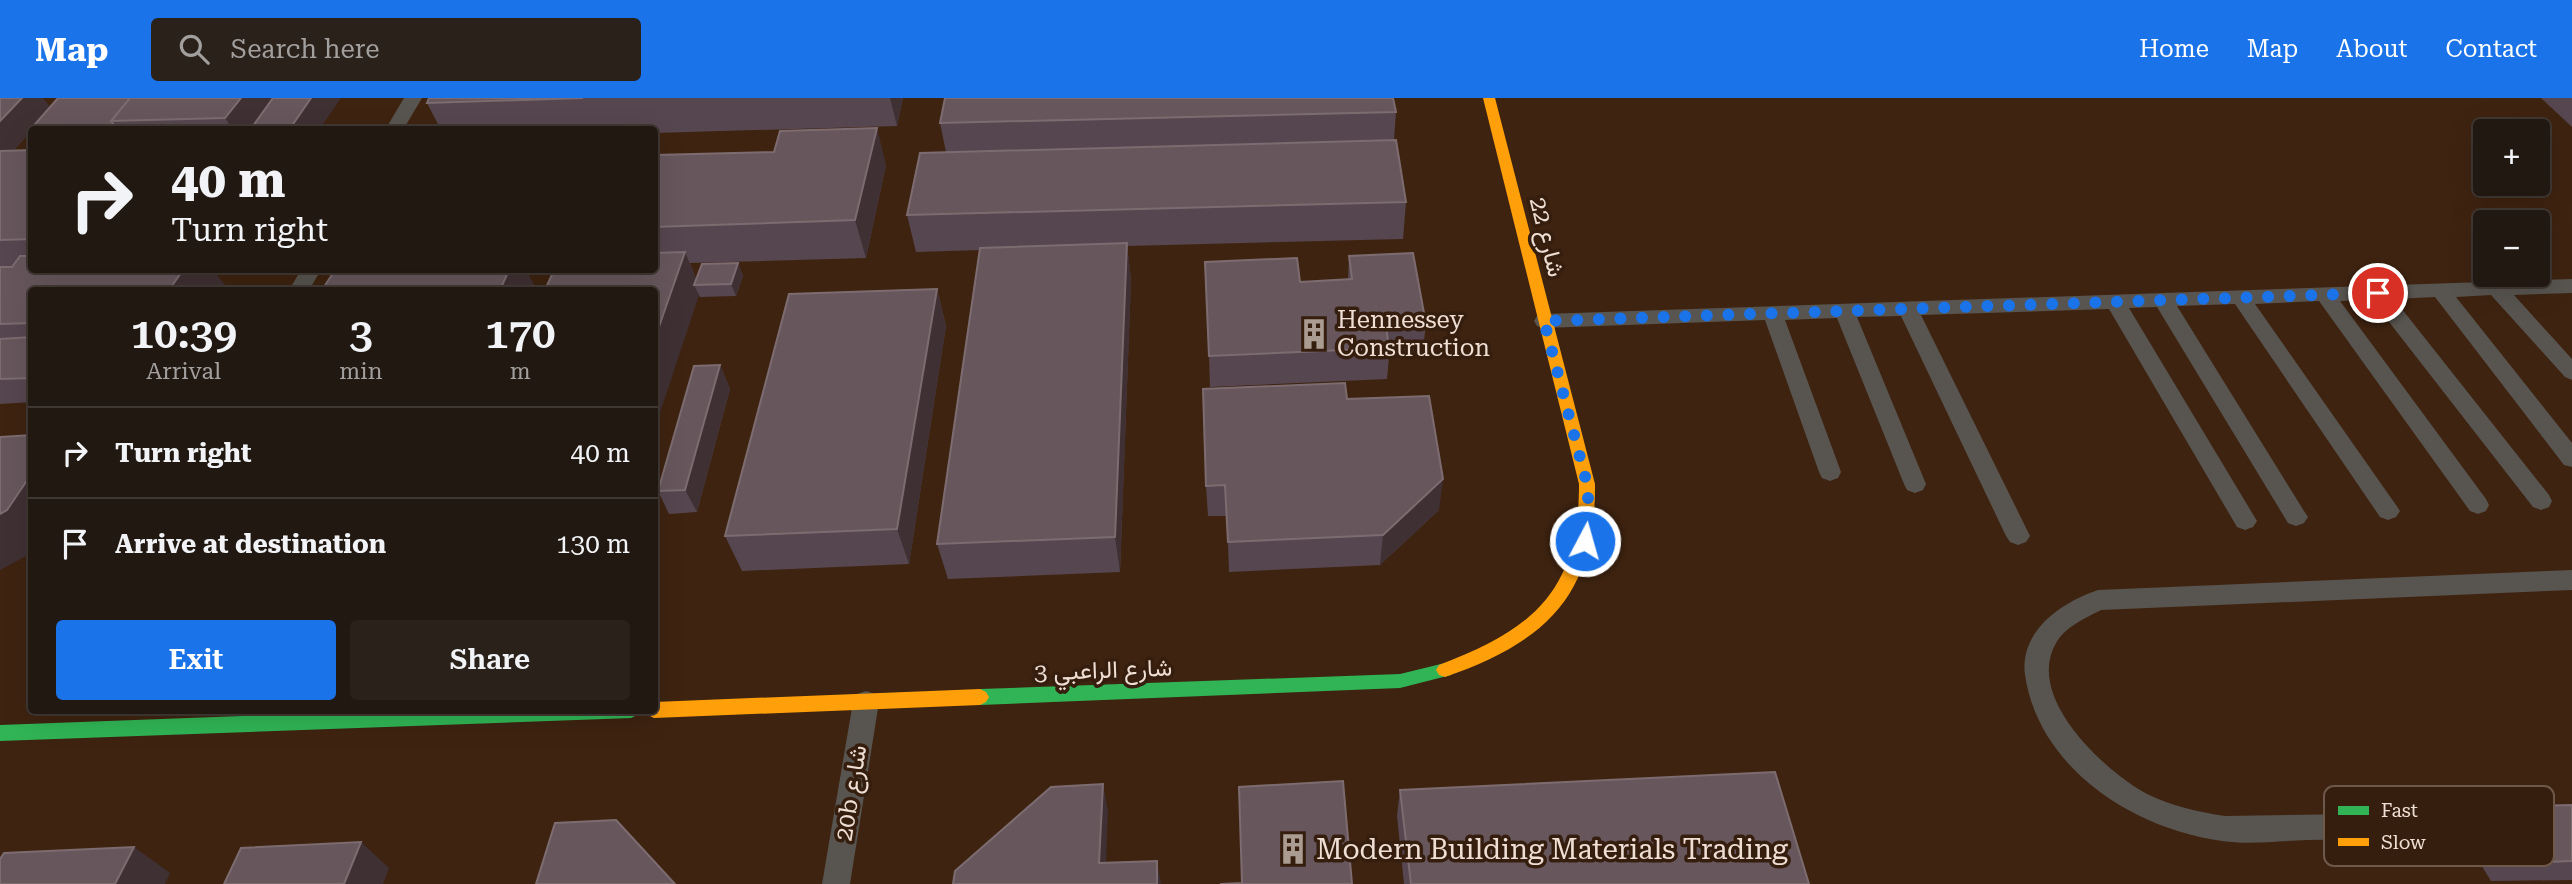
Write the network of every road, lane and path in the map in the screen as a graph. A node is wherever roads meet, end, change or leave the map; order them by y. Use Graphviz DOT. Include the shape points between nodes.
graph roads {
  1 [pos="413,98"];
  2 [pos="1489,98"];
  3 [pos="396,126"];
  4 [pos="2497,289"];
  5 [pos="2570,289"];
  6 [pos="2441,291"];
  7 [pos="2378,293"];
  8 [pos="2324,295"];
  9 [pos="2241,298"];
  10 [pos="2163,300"];
  11 [pos="2115,302"];
  12 [pos="1908,309"];
  13 [pos="1844,311"];
  14 [pos="1772,313"];
  15 [pos="1544,321"];
  16 [pos="2572,372"];
  17 [pos="2572,459"];
  18 [pos="1830,472"];
  19 [pos="1915,484"];
  20 [pos="2541,501"];
  21 [pos="2478,505"];
  22 [pos="2388,511"];
  23 [pos="2297,517"];
  24 [pos="2245,521"];
  25 [pos="2018,536"];
  26 [pos="2572,580"];
  27 [pos="1540,623"];
  28 [pos="866,702"];
  29 [pos="658,710"];
  30 [pos="418,714"];
  31 [pos="44,721"];
  32 [pos="0,733"];
  33 [pos="2324,827"];
  34 [pos="836,884"];
  1 -- 3 [label="lane"];
  2 -- 15 [label="street, شارع 22"];
  4 -- 5 [label="lane"];
  4 -- 6 [label="lane"];
  4 -- 16 [label="lane"];
  6 -- 7 [label="lane"];
  6 -- 17 [label="lane"];
  7 -- 8 [label="lane"];
  7 -- 20 [label="lane"];
  8 -- 9 [label="lane"];
  8 -- 21 [label="lane"];
  9 -- 10 [label="lane"];
  9 -- 22 [label="lane"];
  10 -- 11 [label="lane"];
  10 -- 23 [label="lane"];
  11 -- 12 [label="lane"];
  11 -- 24 [label="lane"];
  12 -- 13 [label="lane"];
  12 -- 25 [label="lane"];
  13 -- 14 [label="lane"];
  13 -- 19 [label="lane"];
  14 -- 15 [label="lane"];
  14 -- 18 [label="lane"];
  15 -- 27 [label="street, شارع 22" via="1587,484 1589,512 1576,570"];
  26 -- 33 [label="lane" via="2098,600 2059,619 2046,635 2038,654 2037,676 2053,725 2096,774 2125,795 2157,812 2225,829"];
  27 -- 28 [label="street, شارع الراعبي 3" via="1478,661 1400,681"];
  28 -- 29 [label="street, شارع الراعبي 3"];
  28 -- 34 [label="lane, 20b شارع"];
  30 -- 31 [label="street"];
  31 -- 32 [label="street"];
}
